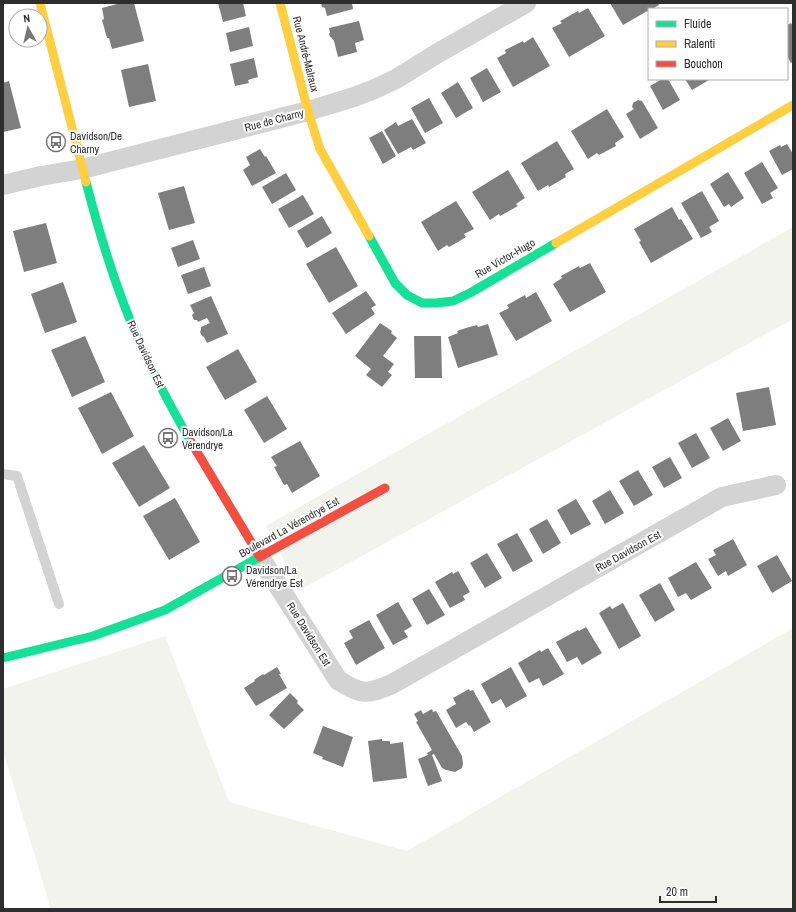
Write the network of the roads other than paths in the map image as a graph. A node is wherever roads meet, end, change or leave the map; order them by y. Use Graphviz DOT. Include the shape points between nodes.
graph roads {
  1 [pos="40,3"];
  2 [pos="280,3"];
  3 [pos="526,3"];
  4 [pos="793,105"];
  5 [pos="308,111"];
  6 [pos="82,170"];
  7 [pos="3,185"];
  8 [pos="3,474"];
  9 [pos="776,486"];
  10 [pos="385,488"];
  11 [pos="260,557"];
  12 [pos="59,604"];
  13 [pos="3,658"];
  1 -- 6 [label="street, Rue Davidson Est"];
  2 -- 5 [label="street, Rue André-Malraux"];
  3 -- 5 [label="street, Rue de Charny" via="396,79 354,97"];
  4 -- 5 [label="street, Rue Victor-Hugo" via="470,293 436,304 422,303 407,295 395,284 320,149"];
  5 -- 6 [label="street, Rue de Charny"];
  6 -- 7 [label="street, Rue de Charny"];
  6 -- 11 [label="street, Rue Davidson Est" via="108,260 139,342 173,411"];
  8 -- 12 [label="lane" via="17,476"];
  9 -- 11 [label="street, Rue Davidson Est" via="722,497 377,690 362,692 338,680"];
  10 -- 11 [label="street, Boulevard La Vérendrye Est"];
  11 -- 13 [label="street, Boulevard La Vérendrye Est" via="165,610 93,636"];
}
